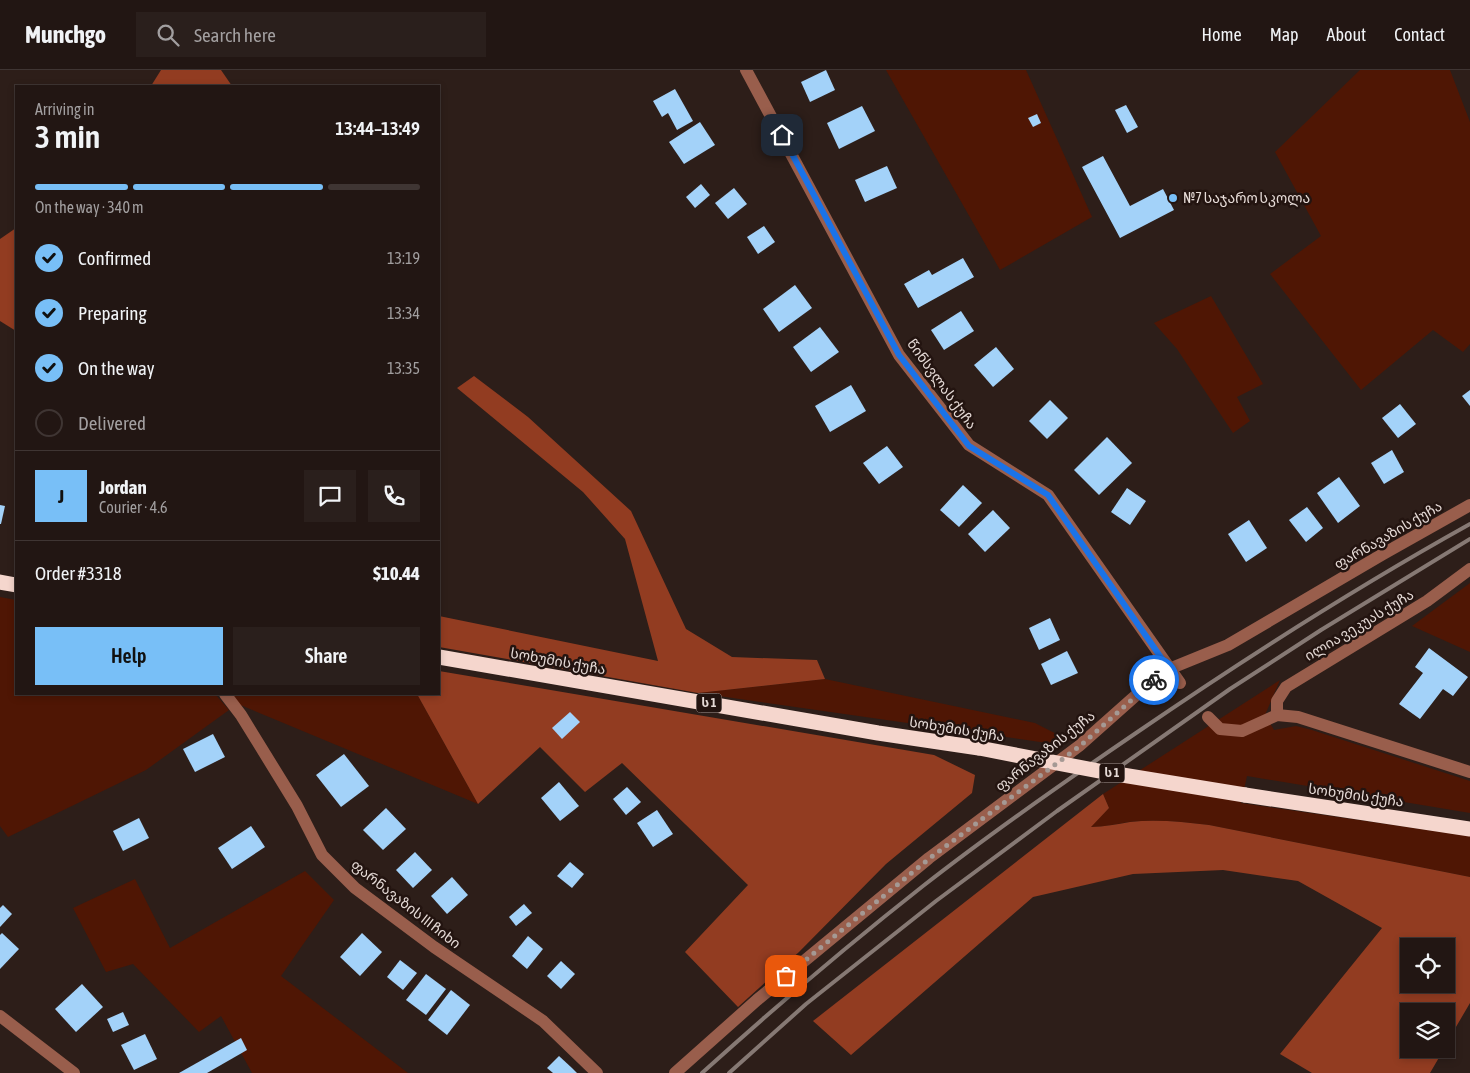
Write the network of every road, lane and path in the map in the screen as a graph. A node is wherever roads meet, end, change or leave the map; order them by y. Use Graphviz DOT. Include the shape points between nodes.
graph roads {
  1 [pos="746,70"];
  2 [pos="1470,505"];
  3 [pos="1470,569"];
  4 [pos="0,582"];
  5 [pos="15,585"];
  6 [pos="440,656"];
  7 [pos="1169,669"];
  8 [pos="1180,684"];
  9 [pos="226,695"];
  10 [pos="1277,715"];
  11 [pos="1208,717"];
  12 [pos="1470,772"];
  13 [pos="1470,829"];
  14 [pos="0,1016"];
  15 [pos="74,1073"];
  16 [pos="597,1073"];
  17 [pos="675,1073"];
  1 -- 7 [label="street, წინსვლას ქუჩა" via="899,355 969,446 1048,495"];
  2 -- 7 [label="street, ფარნავაზის ქუჩა" via="1228,645"];
  3 -- 10 [label="street, ილია ვეკუას ქუჩა" via="1427,601 1286,687 1277,701"];
  4 -- 5 [label="highway"];
  6 -- 13 [label="highway, სოხუმის ქუჩა / ს 1, bridge" via="1104,772"];
  7 -- 8 [label="street, წინსვლას ქუჩა"];
  7 -- 17 [label="street, ფარნავაზის ქუჩა" via="1080,746 930,858 757,1000"];
  9 -- 16 [label="street, ფარნავაზის III ჩიხი" via="297,806 322,855 355,888 434,947 543,1021"];
  10 -- 11 [label="street" via="1242,731 1220,730"];
  10 -- 12 [label="street" via="1298,717"];
  14 -- 15 [label="street"];
}
